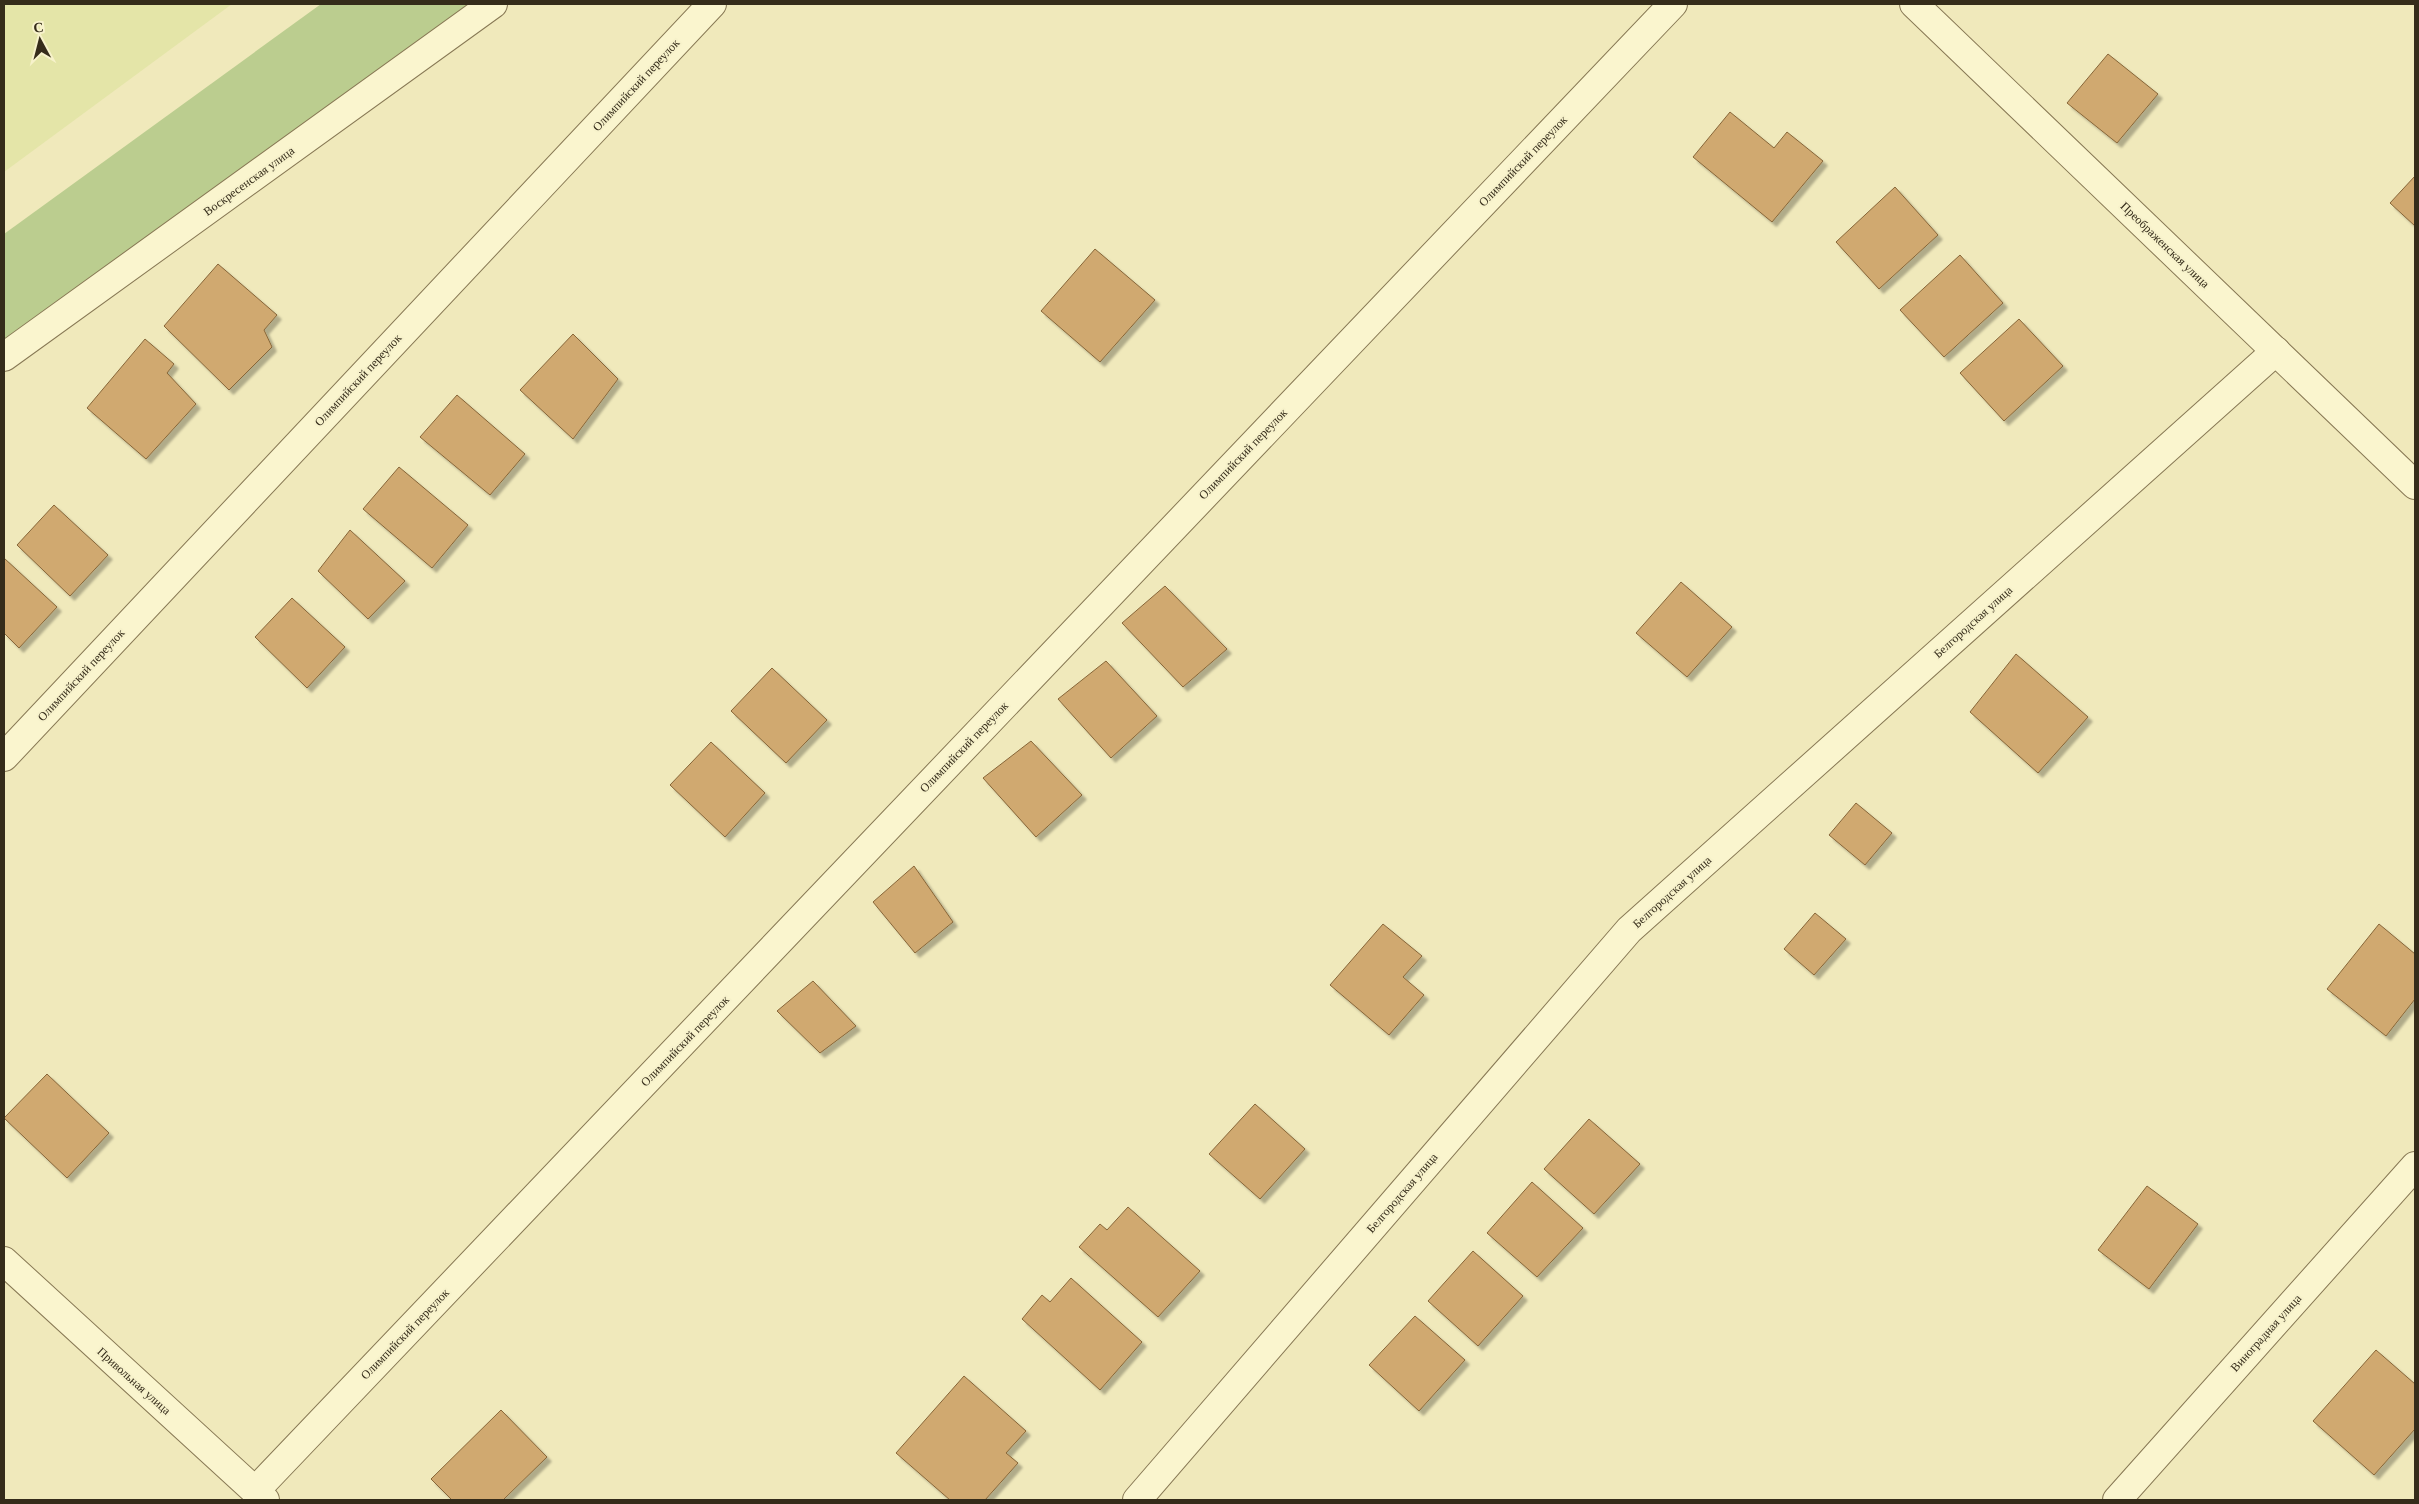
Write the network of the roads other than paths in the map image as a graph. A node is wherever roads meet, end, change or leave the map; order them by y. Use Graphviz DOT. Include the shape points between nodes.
graph roads {
  1 [pos="493,4"];
  2 [pos="712,4"];
  3 [pos="1672,4"];
  4 [pos="1914,4"];
  5 [pos="2276,351"];
  6 [pos="4,357"];
  7 [pos="2415,486"];
  8 [pos="4,757"];
  9 [pos="2415,1166"];
  10 [pos="4,1261"];
  11 [pos="260,1496"];
  12 [pos="1137,1500"];
  13 [pos="2117,1500"];
  1 -- 6 [label="street, Воскресенская улица"];
  2 -- 8 [label="street, Олимпийский переулок"];
  3 -- 11 [label="street, Олимпийский переулок"];
  4 -- 5 [label="street, Преображенская улица"];
  5 -- 7 [label="street, Преображенская улица"];
  5 -- 12 [label="street, Белгородская улица" via="1629,930"];
  9 -- 13 [label="street, Виноградная улица"];
  10 -- 11 [label="street, Привольная улица"];
}
